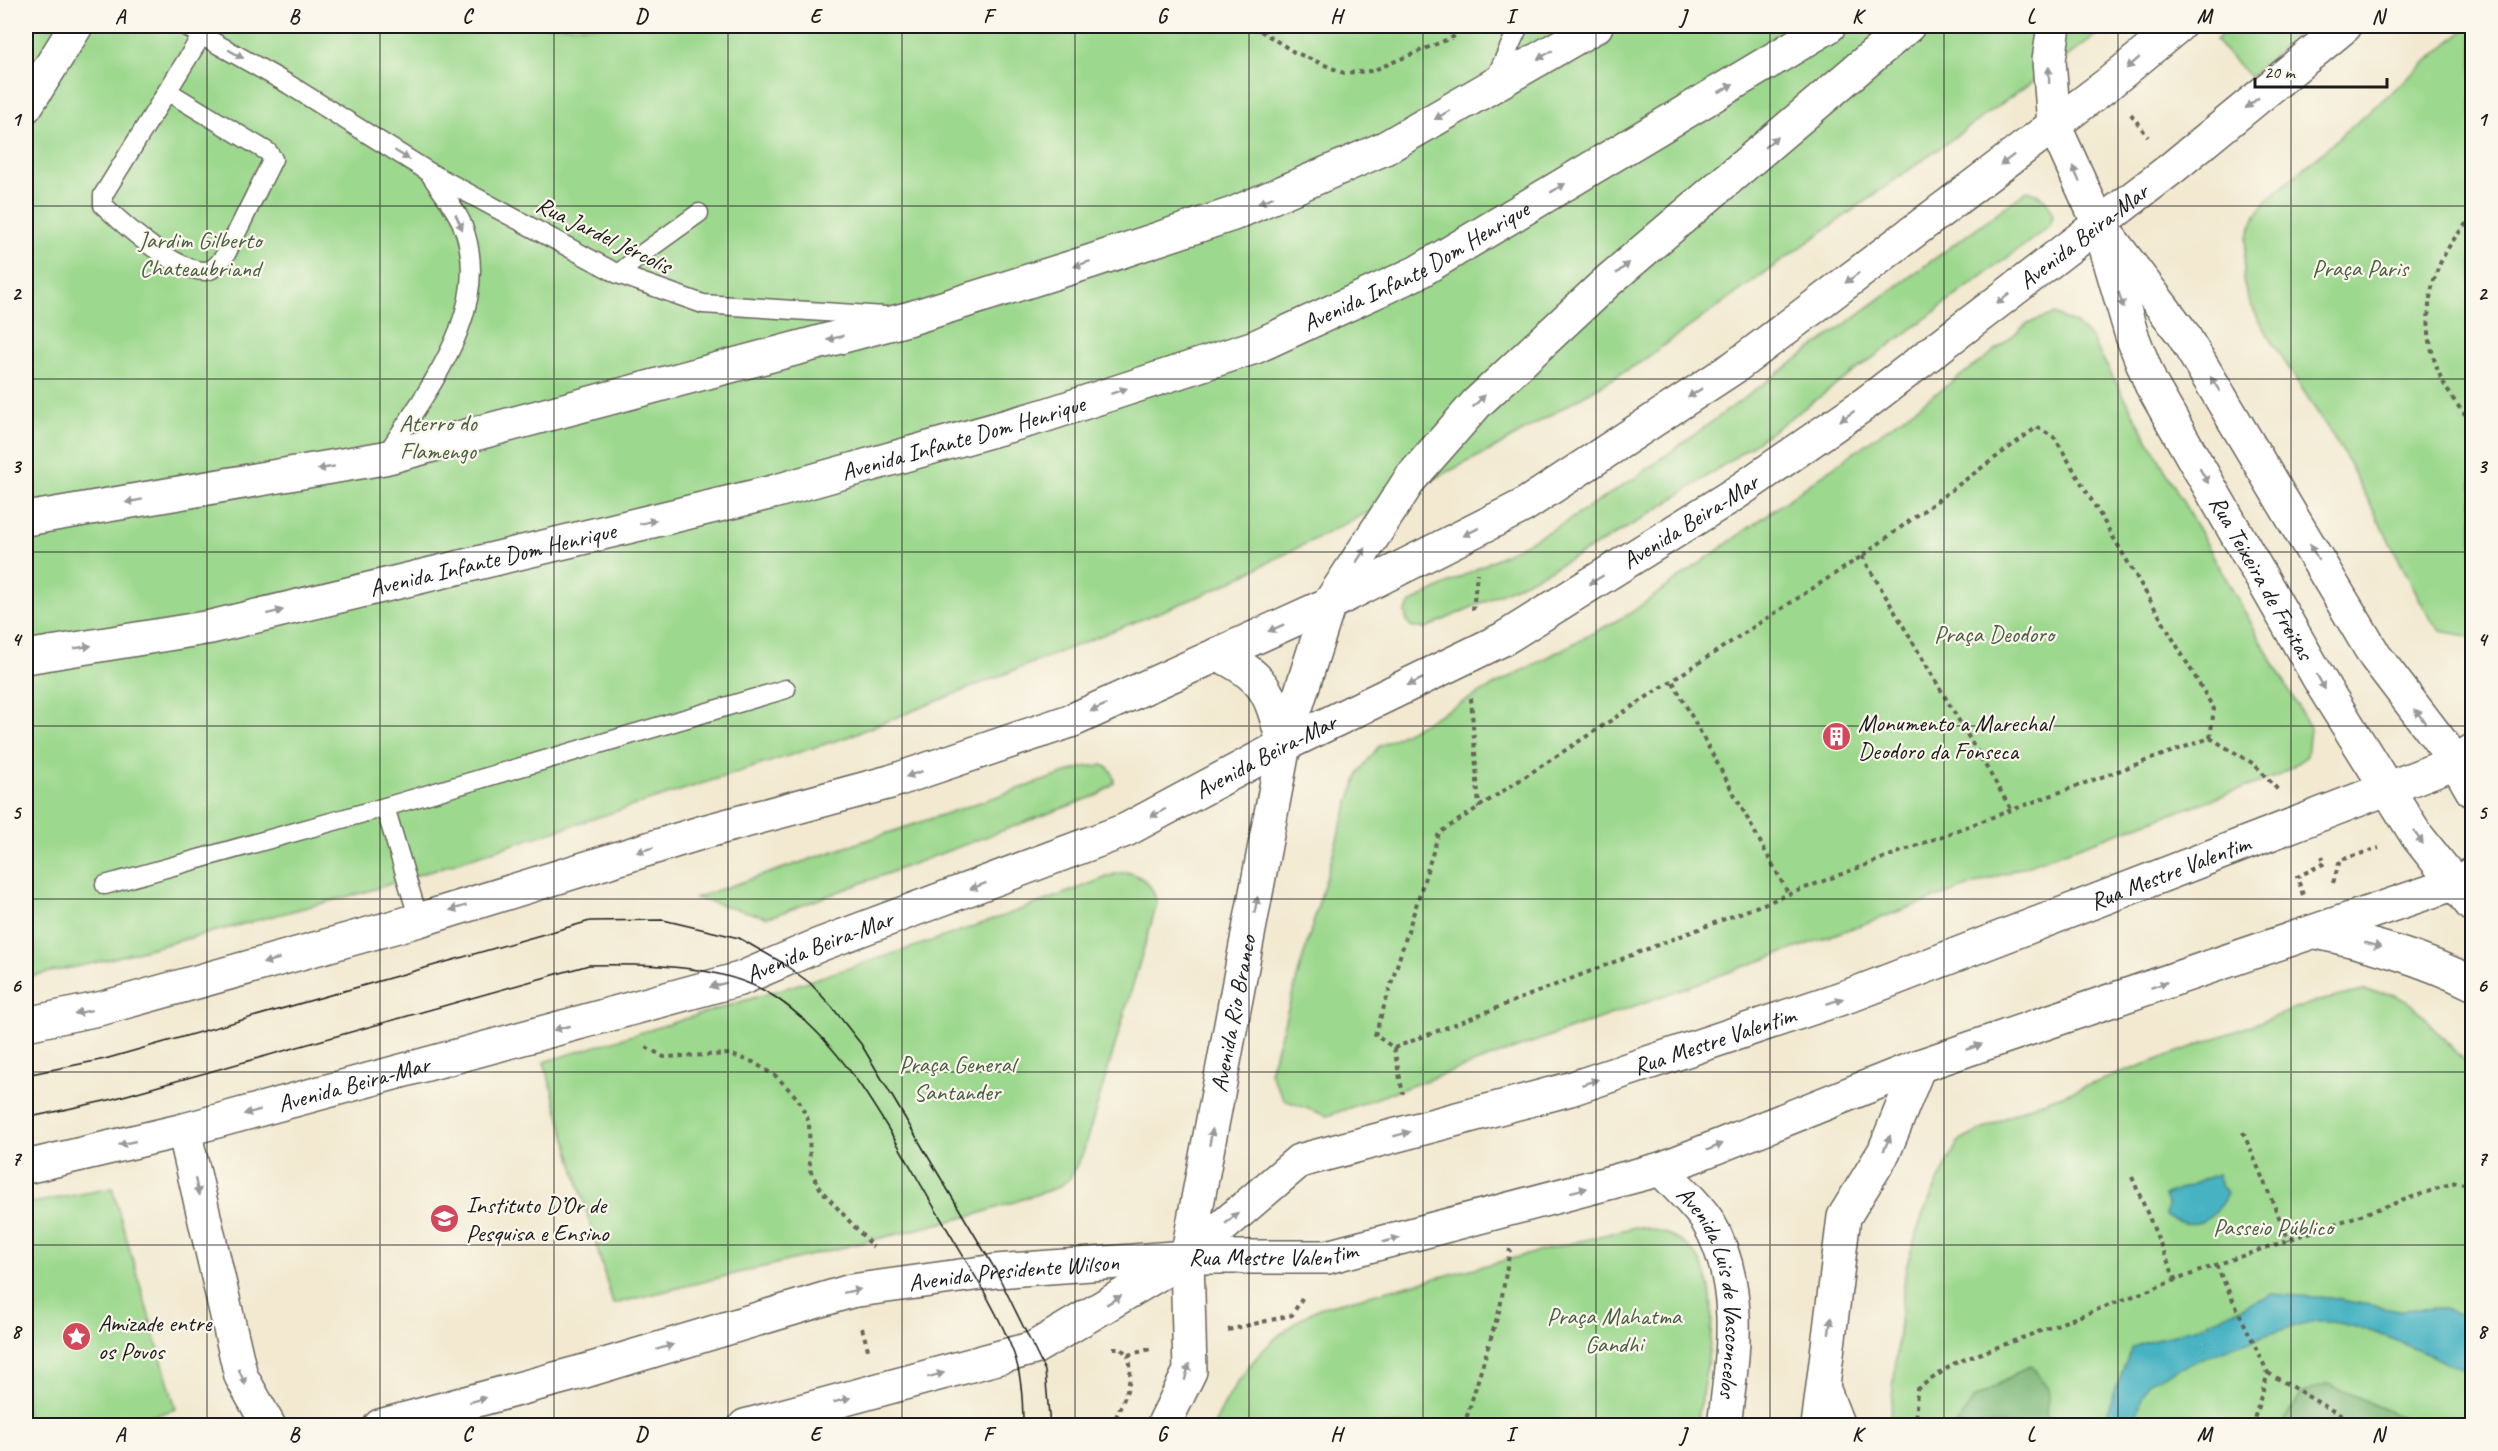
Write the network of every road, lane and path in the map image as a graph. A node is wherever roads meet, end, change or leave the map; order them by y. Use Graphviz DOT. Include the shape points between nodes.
graph roads {
  1 [pos="76,26"];
  2 [pos="185,26"];
  3 [pos="1253,26"];
  4 [pos="1465,26"];
  5 [pos="1519,26"];
  6 [pos="1596,26"];
  7 [pos="1829,26"];
  8 [pos="1908,26"];
  9 [pos="2054,26"];
  10 [pos="2178,26"];
  11 [pos="2345,26"];
  12 [pos="202,35"];
  13 [pos="2108,84"];
  14 [pos="1492,86"];
  15 [pos="167,91"];
  16 [pos="26,106"];
  17 [pos="2054,125"];
  18 [pos="2172,168"];
  19 [pos="429,172"];
  20 [pos="699,213"];
  21 [pos="2472,216"];
  22 [pos="2099,224"];
  23 [pos="618,274"];
  24 [pos="911,318"];
  25 [pos="2472,421"];
  26 [pos="384,458"];
  27 [pos="26,519"];
  28 [pos="1862,556"];
  29 [pos="1477,573"];
  30 [pos="1329,604"];
  31 [pos="1472,620"];
  32 [pos="1218,654"];
  33 [pos="26,657"];
  34 [pos="1468,657"];
  35 [pos="1673,682"];
  36 [pos="786,689"];
  37 [pos="2210,738"];
  38 [pos="1284,745"];
  39 [pos="2467,761"];
  40 [pos="2386,788"];
  41 [pos="2472,790"];
  42 [pos="385,807"];
  43 [pos="1479,807"];
  44 [pos="2011,808"];
  45 [pos="2305,819"];
  46 [pos="2416,836"];
  47 [pos="105,885"];
  48 [pos="2466,888"];
  49 [pos="1788,893"];
  50 [pos="419,920"];
  51 [pos="2316,932"];
  52 [pos="2472,983"];
  53 [pos="618,1013"];
  54 [pos="26,1024"];
  55 [pos="1919,1066"];
  56 [pos="184,1130"];
  57 [pos="2243,1132"];
  58 [pos="26,1167"];
  59 [pos="1661,1169"];
  60 [pos="2132,1177"];
  61 [pos="2472,1186"];
  62 [pos="1516,1206"];
  63 [pos="2289,1240"];
  64 [pos="1187,1257"];
  65 [pos="1327,1257"];
  66 [pos="2216,1265"];
  67 [pos="2176,1281"];
  68 [pos="908,1283"];
  69 [pos="1189,1339"];
  70 [pos="1110,1348"];
  71 [pos="1128,1354"];
  72 [pos="1824,1369"];
  73 [pos="2268,1373"];
  74 [pos="269,1425"];
  75 [pos="380,1425"];
  76 [pos="745,1425"];
  77 [pos="1112,1425"];
  78 [pos="1163,1425"];
  79 [pos="1464,1425"];
  80 [pos="1724,1425"];
  81 [pos="1818,1425"];
  82 [pos="1846,1425"];
  83 [pos="1916,1425"];
  84 [pos="2252,1425"];
  85 [pos="2359,1425"];
  1 -- 16 [label="main road"];
  2 -- 12 [label="lane, Rua Jardel Jércolis"];
  3 -- 4 [label="path" via="1294,51 1344,73 1372,71 1453,37"];
  5 -- 14 [label="lane"];
  6 -- 14 [label="main road, one-way"];
  33 -- 7 [label="main road, Avenida Infante Dom Henrique, one-way" via="211,627 773,492 1043,416 1255,347 1418,272"];
  30 -- 8 [label="main road, Avenida Rio Branco, one-way" via="1411,478 1477,402 1608,281"];
  17 -- 9 [label="main road, one-way" via="2049,60"];
  10 -- 13 [label="main road, one-way"];
  11 -- 18 [label="main road, Avenida Beira-Mar, one-way"];
  12 -- 15 [label="lane"];
  12 -- 19 [label="lane, Rua Jardel Jércolis, one-way"];
  13 -- 17 [label="main road"];
  13 -- 18 [label="path"];
  14 -- 24 [label="main road, one-way" via="1385,148 1233,214"];
  15 -- 15 [label="lane" via="103,195 103,205 158,250 188,267 206,271 216,267 226,254 273,159"];
  22 -- 17 [label="main road, Rua Teixeira de Freitas, one-way"];
  17 -- 30 [label="main road, one-way" via="1736,366 1523,506"];
  18 -- 22 [label="main road, Avenida Beira-Mar"];
  19 -- 23 [label="lane, Rua Jardel Jércolis"];
  19 -- 26 [label="lane, Rua Jardel Jércolis, one-way" via="462,225 471,271 468,307 444,363"];
  20 -- 23 [label="lane"];
  21 -- 25 [label="path" via="2449,246 2435,279 2427,314 2430,346 2439,375 2458,408"];
  22 -- 34 [label="main road, Avenida Beira-Mar, one-way" via="1856,410 1725,499"];
  39 -- 22 [label="main road, Rua Teixeira de Freitas, one-way" via="2375,656 2182,333"];
  22 -- 40 [label="main road, Rua Teixeira de Freitas, one-way" via="2132,336 2151,384"];
  23 -- 24 [label="lane, Rua Jardel Jércolis" via="703,304"];
  24 -- 26 [label="main road, one-way"];
  26 -- 27 [label="main road, one-way"];
  28 -- 35 [label="path"];
  28 -- 37 [label="path" via="2037,427 2055,438 2214,709"];
  28 -- 44 [label="path"];
  29 -- 31 [label="path"];
  30 -- 32 [label="main road, one-way"];
  30 -- 38 [label="main road, Avenida Rio Branco"];
  32 -- 38 [label="main road" via="1246,668 1270,695"];
  32 -- 50 [label="main road, one-way" via="1073,720 890,782 700,833"];
  34 -- 38 [label="main road, Avenida Beira-Mar, one-way"];
  34 -- 43 [label="path"];
  35 -- 43 [label="path"];
  35 -- 49 [label="path"];
  36 -- 42 [label="lane"];
  37 -- 44 [label="path"];
  37 -- 45 [label="path" via="2254,764"];
  38 -- 53 [label="main road, Avenida Beira-Mar, one-way" via="1126,830 819,945 740,979"];
  64 -- 38 [label="main road, Avenida Rio Branco, one-way"];
  39 -- 40 [label="main road, Rua Mestre Valentim"];
  39 -- 41 [label="main road, Rua Teixeira de Freitas"];
  40 -- 45 [label="main road, Rua Mestre Valentim"];
  40 -- 46 [label="main road, Rua Teixeira de Freitas"];
  42 -- 47 [label="lane"];
  42 -- 50 [label="lane"];
  43 -- 49 [label="path" via="1439,833 1375,1035 1394,1048"];
  44 -- 49 [label="path"];
  45 -- 51 [label="path" via="2325,863 2297,877"];
  64 -- 45 [label="main road, Rua Mestre Valentim, one-way" via="1299,1161 1570,1089 1846,997"];
  46 -- 48 [label="main road, Rua Teixeira de Freitas, one-way"];
  46 -- 51 [label="path" via="2340,860"];
  48 -- 51 [label="main road, Rua Mestre Valentim"];
  50 -- 54 [label="main road, one-way" via="103,1008"];
  51 -- 52 [label="main road, one-way" via="2372,944"];
  55 -- 51 [label="main road, Rua Mestre Valentim, one-way"];
  53 -- 56 [label="main road, Avenida Beira-Mar, one-way"];
  53 -- 68 [label="path" via="644,1046 664,1058 729,1054 753,1062 777,1077 798,1099 809,1122 810,1170 821,1190"];
  59 -- 55 [label="main road, Rua Mestre Valentim, one-way"];
  72 -- 55 [label="main road, one-way" via="1845,1218 1884,1152"];
  56 -- 58 [label="main road, Avenida Beira-Mar, one-way"];
  56 -- 74 [label="main road, one-way" via="241,1376"];
  57 -- 63 [label="path"];
  62 -- 59 [label="main road, Rua Mestre Valentim, one-way"];
  59 -- 80 [label="main road, Avenida Luis de Vasconcelos" via="1706,1220 1729,1269 1735,1336"];
  60 -- 67 [label="path"];
  61 -- 63 [label="path" via="2456,1182"];
  65 -- 62 [label="main road, Rua Mestre Valentim, one-way"];
  62 -- 79 [label="path" via="1500,1308"];
  63 -- 66 [label="path"];
  64 -- 65 [label="main road, Rua Mestre Valentim"];
  64 -- 68 [label="main road, Avenida Presidente Wilson" via="996,1271"];
  64 -- 69 [label="main road, Avenida Rio Branco"];
  76 -- 64 [label="main road, Avenida Presidente Wilson, one-way" via="1034,1348"];
  65 -- 69 [label="path" via="1292,1315"];
  66 -- 67 [label="path"];
  66 -- 73 [label="path"];
  67 -- 83 [label="path" via="1955,1363 1917,1389"];
  75 -- 68 [label="main road, Avenida Presidente Wilson, one-way" via="585,1371 851,1291"];
  69 -- 71 [label="path"];
  78 -- 69 [label="main road, Avenida Rio Branco, one-way" via="1190,1371"];
  70 -- 71 [label="path" via="1120,1348"];
  71 -- 77 [label="path" via="1131,1380"];
  72 -- 81 [label="main road"];
  72 -- 82 [label="lane"];
  73 -- 84 [label="path"];
  73 -- 85 [label="path"];
}
